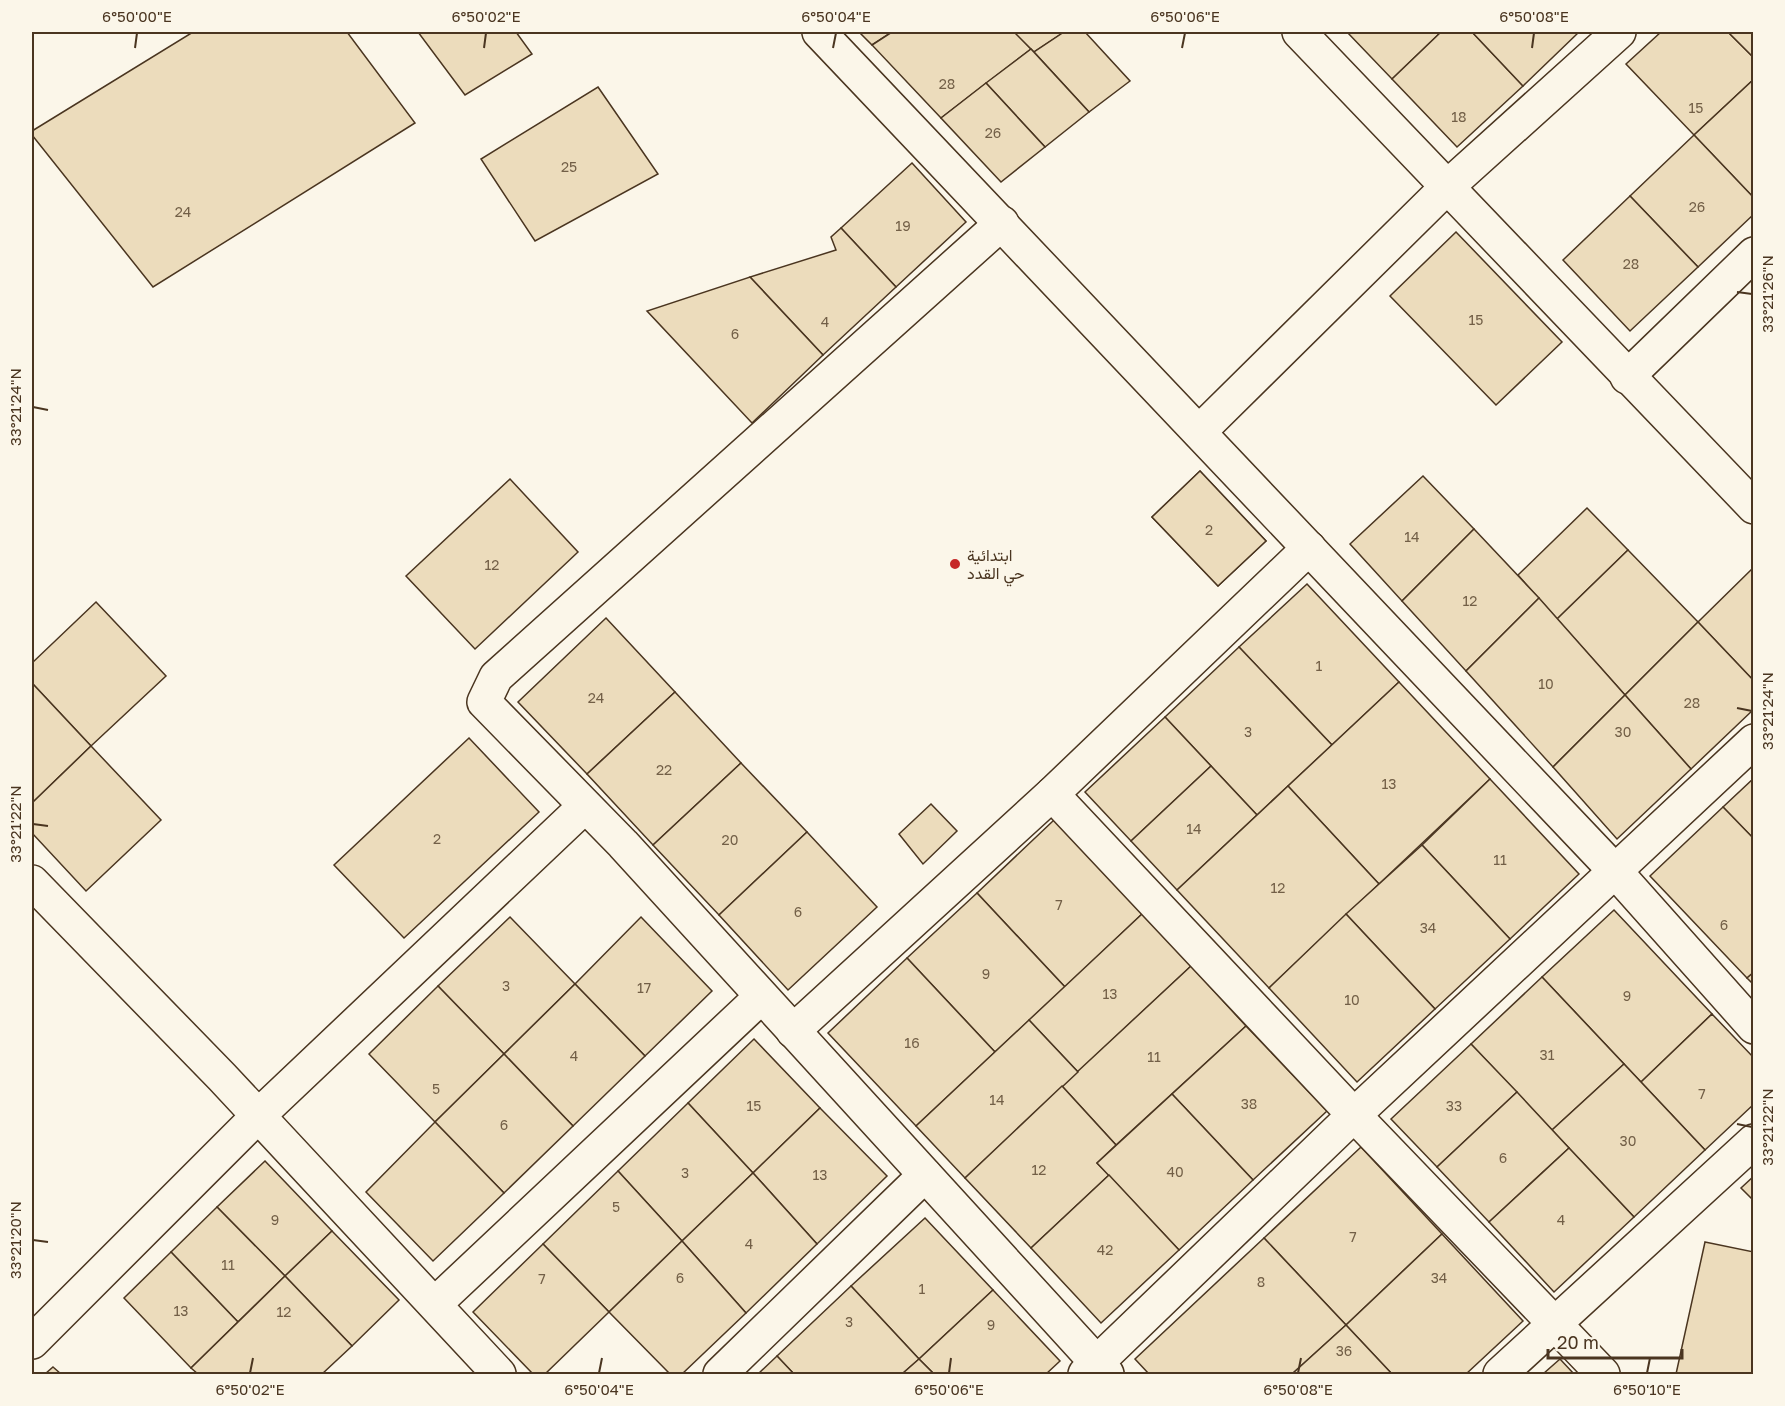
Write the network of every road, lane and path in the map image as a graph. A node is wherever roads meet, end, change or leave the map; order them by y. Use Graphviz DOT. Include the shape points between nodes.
graph roads {
  1 [pos="819,32"];
  2 [pos="1299,32"];
  3 [pos="1619,32"];
  4 [pos="1446,188"];
  5 [pos="1002,223"];
  6 [pos="1754,254"];
  7 [pos="1627,377"];
  8 [pos="1199,432"];
  9 [pos="1754,507"];
  10 [pos="1309,548"];
  11 [pos="1754,741"];
  12 [pos="1052,794"];
  13 [pos="585,806"];
  14 [pos="1615,871"];
  15 [pos="32,882"];
  16 [pos="761,997"];
  17 [pos="1754,1027"];
  18 [pos="793,1031"];
  19 [pos="1354,1115"];
  20 [pos="258,1116"];
  21 [pos="1754,1141"];
  22 [pos="925,1175"];
  23 [pos="435,1304"];
  24 [pos="1554,1325"];
  25 [pos="32,1342"];
  26 [pos="1096,1371"];
  27 [pos="499,1374"];
  28 [pos="720,1374"];
  29 [pos="1500,1374"];
  30 [pos="1603,1374"];
  1 -- 5 [label="street"];
  2 -- 4 [label="street"];
  3 -- 4 [label="street"];
  4 -- 7 [label="street"];
  4 -- 8 [label="street"];
  5 -- 8 [label="street"];
  5 -- 13 [label="street" via="496,677 484,702"];
  6 -- 7 [label="street"];
  7 -- 9 [label="street"];
  8 -- 10 [label="street"];
  10 -- 12 [label="street"];
  10 -- 14 [label="street"];
  11 -- 14 [label="street"];
  12 -- 18 [label="street"];
  12 -- 19 [label="street"];
  13 -- 16 [label="street"];
  13 -- 20 [label="street"];
  14 -- 17 [label="street"];
  14 -- 19 [label="street"];
  15 -- 20 [label="street"];
  16 -- 18 [label="street"];
  16 -- 23 [label="street"];
  18 -- 22 [label="street"];
  19 -- 24 [label="street"];
  19 -- 26 [label="street"];
  20 -- 23 [label="street"];
  20 -- 25 [label="street"];
  21 -- 24 [label="street"];
  22 -- 26 [label="street"];
  22 -- 28 [label="street"];
  23 -- 27 [label="street"];
  24 -- 29 [label="street"];
  24 -- 30 [label="street"];
}
